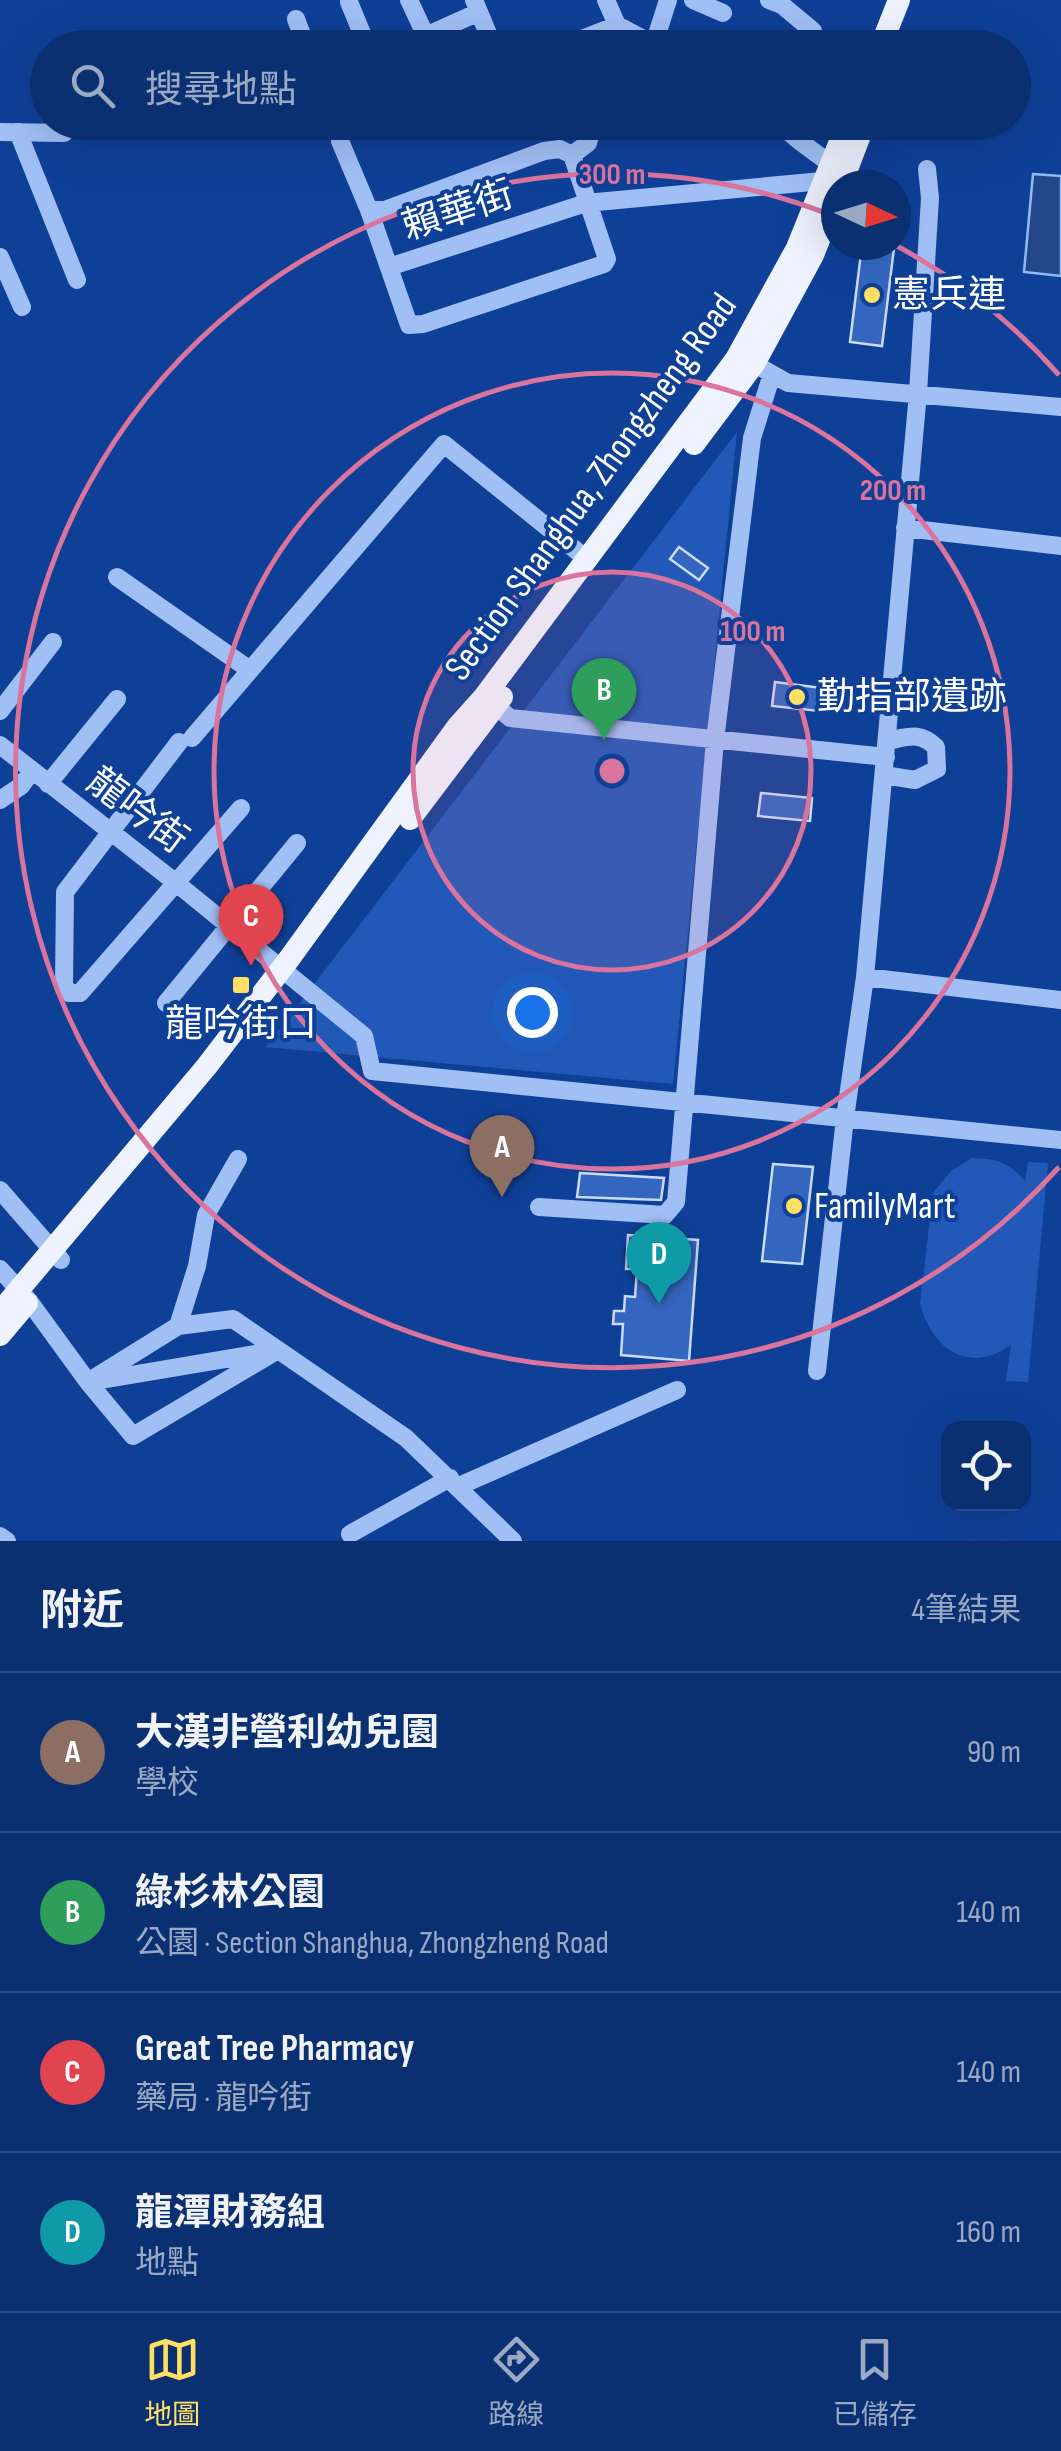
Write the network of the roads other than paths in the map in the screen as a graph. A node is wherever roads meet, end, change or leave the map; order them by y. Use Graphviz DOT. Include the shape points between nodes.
graph roads {
  1 [pos="409,0"];
  2 [pos="606,0"];
  3 [pos="668,0"];
  4 [pos="693,0"];
  5 [pos="769,0"];
  6 [pos="900,0"];
  7 [pos="916,0"];
  8 [pos="349,2"];
  9 [pos="477,6"];
  10 [pos="723,13"];
  11 [pos="296,19"];
  12 [pos="617,25"];
  13 [pos="301,30"];
  14 [pos="361,30"];
  15 [pos="423,30"];
  16 [pos="444,30"];
  17 [pos="487,30"];
  18 [pos="605,30"];
  19 [pos="627,30"];
  20 [pos="661,30"];
  21 [pos="811,30"];
  22 [pos="888,30"];
  23 [pos="904,30"];
  24 [pos="9,132"];
  25 [pos="589,140"];
  26 [pos="799,140"];
  27 [pos="844,140"];
  28 [pos="857,140"];
  29 [pos="340,141"];
  30 [pos="572,155"];
  31 [pos="926,168"];
  32 [pos="829,170"];
  33 [pos="838,170"];
  34 [pos="841,170"];
  35 [pos="821,183"];
  36 [pos="586,204"];
  37 [pos="368,210"];
  38 [pos="821,228"];
  39 [pos="0,257"];
  40 [pos="389,267"];
  41 [pos="77,280"];
  42 [pos="22,308"];
  43 [pos="754,366"];
  44 [pos="918,392"];
  45 [pos="1061,407"];
  46 [pos="905,528"];
  47 [pos="1061,546"];
  48 [pos="588,560"];
  49 [pos="118,577"];
  50 [pos="53,642"];
  51 [pos="250,670"];
  52 [pos="117,698"];
  53 [pos="490,701"];
  54 [pos="0,711"];
  55 [pos="716,740"];
  56 [pos="0,745"];
  57 [pos="886,758"];
  58 [pos="32,771"];
  59 [pos="48,784"];
  60 [pos="0,800"];
  61 [pos="242,808"];
  62 [pos="108,833"];
  63 [pos="297,844"];
  64 [pos="175,882"];
  65 [pos="230,926"];
  66 [pos="286,971"];
  67 [pos="865,977"];
  68 [pos="1061,1000"];
  69 [pos="166,1003"];
  70 [pos="685,1103"];
  71 [pos="845,1118"];
  72 [pos="1061,1140"];
  73 [pos="238,1159"];
  74 [pos="0,1190"];
  75 [pos="540,1207"];
  76 [pos="56,1255"];
  77 [pos="0,1269"];
  78 [pos="24,1295"];
  79 [pos="0,1312"];
  80 [pos="178,1326"];
  81 [pos="0,1335"];
  82 [pos="278,1350"];
  83 [pos="817,1370"];
  84 [pos="88,1382"];
  85 [pos="677,1390"];
  86 [pos="455,1482"];
  87 [pos="350,1534"];
  88 [pos="0,1536"];
  89 [pos="7,1541"];
  90 [pos="514,1541"];
  1 -- 15 [label="street"];
  2 -- 12 [label="street"];
  3 -- 20 [label="street"];
  4 -- 10 [label="street"];
  5 -- 21 [label="street"];
  6 -- 22 [label="main road"];
  7 -- 23 [label="main road"];
  8 -- 14 [label="street"];
  9 -- 16 [label="street"];
  9 -- 17 [label="street"];
  11 -- 13 [label="street"];
  12 -- 18 [label="street"];
  12 -- 19 [label="street"];
  24 -- 41 [label="street"];
  25 -- 30 [label="street"];
  26 -- 32 [label="street" via="821,153"];
  27 -- 33 [label="main road, Section Shanghua, Zhongzheng Road"];
  28 -- 34 [label="main road, Section Shanghua, Zhongzheng Road"];
  29 -- 37 [label="street"];
  30 -- 36 [label="street"];
  30 -- 37 [label="street" via="544,151 385,210"];
  31 -- 44 [label="street" via="930,198"];
  35 -- 36 [label="street, 賴華街"];
  36 -- 40 [label="street, 賴華街"];
  36 -- 40 [label="street" via="604,264 423,324 409,324"];
  37 -- 40 [label="street"];
  38 -- 43 [label="main road, Section Shanghua, Zhongzheng Road"];
  39 -- 42 [label="street"];
  43 -- 44 [label="street" via="788,383"];
  43 -- 48 [label="main road, Section Shanghua, Zhongzheng Road"];
  43 -- 53 [label="main road, Section Shanghua, Zhongzheng Road"];
  43 -- 55 [label="street" via="752,438"];
  44 -- 45 [label="street"];
  44 -- 46 [label="street"];
  46 -- 47 [label="street"];
  46 -- 57 [label="street"];
  48 -- 51 [label="street" via="444,444"];
  48 -- 53 [label="main road, Section Shanghua, Zhongzheng Road"];
  49 -- 51 [label="street"];
  50 -- 54 [label="street"];
  51 -- 62 [label="street"];
  52 -- 59 [label="street"];
  53 -- 55 [label="street" via="510,718"];
  53 -- 66 [label="main road, Section Shanghua, Zhongzheng Road"];
  55 -- 57 [label="street"];
  55 -- 70 [label="street"];
  56 -- 58 [label="street"];
  57 -- 67 [label="street"];
  58 -- 59 [label="street, 龍吟街"];
  58 -- 60 [label="street, 龍吟街"];
  59 -- 62 [label="street, 龍吟街"];
  61 -- 64 [label="street"];
  62 -- 64 [label="street, 龍吟街"];
  62 -- 64 [label="street" via="66,892 69,993 80,993"];
  63 -- 65 [label="street"];
  64 -- 65 [label="street, 龍吟街"];
  65 -- 66 [label="street, 龍吟街"];
  65 -- 69 [label="street"];
  66 -- 70 [label="street, 龍吟街" via="364,1036 372,1071"];
  66 -- 76 [label="main road, Section Shanghua, Zhongzheng Road"];
  67 -- 68 [label="street"];
  67 -- 71 [label="street"];
  70 -- 71 [label="street"];
  70 -- 75 [label="street" via="676,1202 664,1215"];
  71 -- 72 [label="street"];
  71 -- 83 [label="street"];
  73 -- 80 [label="street" via="206,1215"];
  74 -- 76 [label="street"];
  76 -- 78 [label="main road, Section Shanghua, Zhongzheng Road"];
  77 -- 78 [label="street"];
  78 -- 79 [label="main road"];
  78 -- 81 [label="main road"];
  78 -- 84 [label="street"];
  80 -- 82 [label="street" via="233,1318"];
  80 -- 84 [label="street"];
  82 -- 84 [label="street"];
  82 -- 84 [label="street" via="133,1436"];
  82 -- 86 [label="street" via="406,1438"];
  85 -- 86 [label="street"];
  86 -- 87 [label="street"];
  86 -- 90 [label="street"];
  88 -- 89 [label="street"];
}
